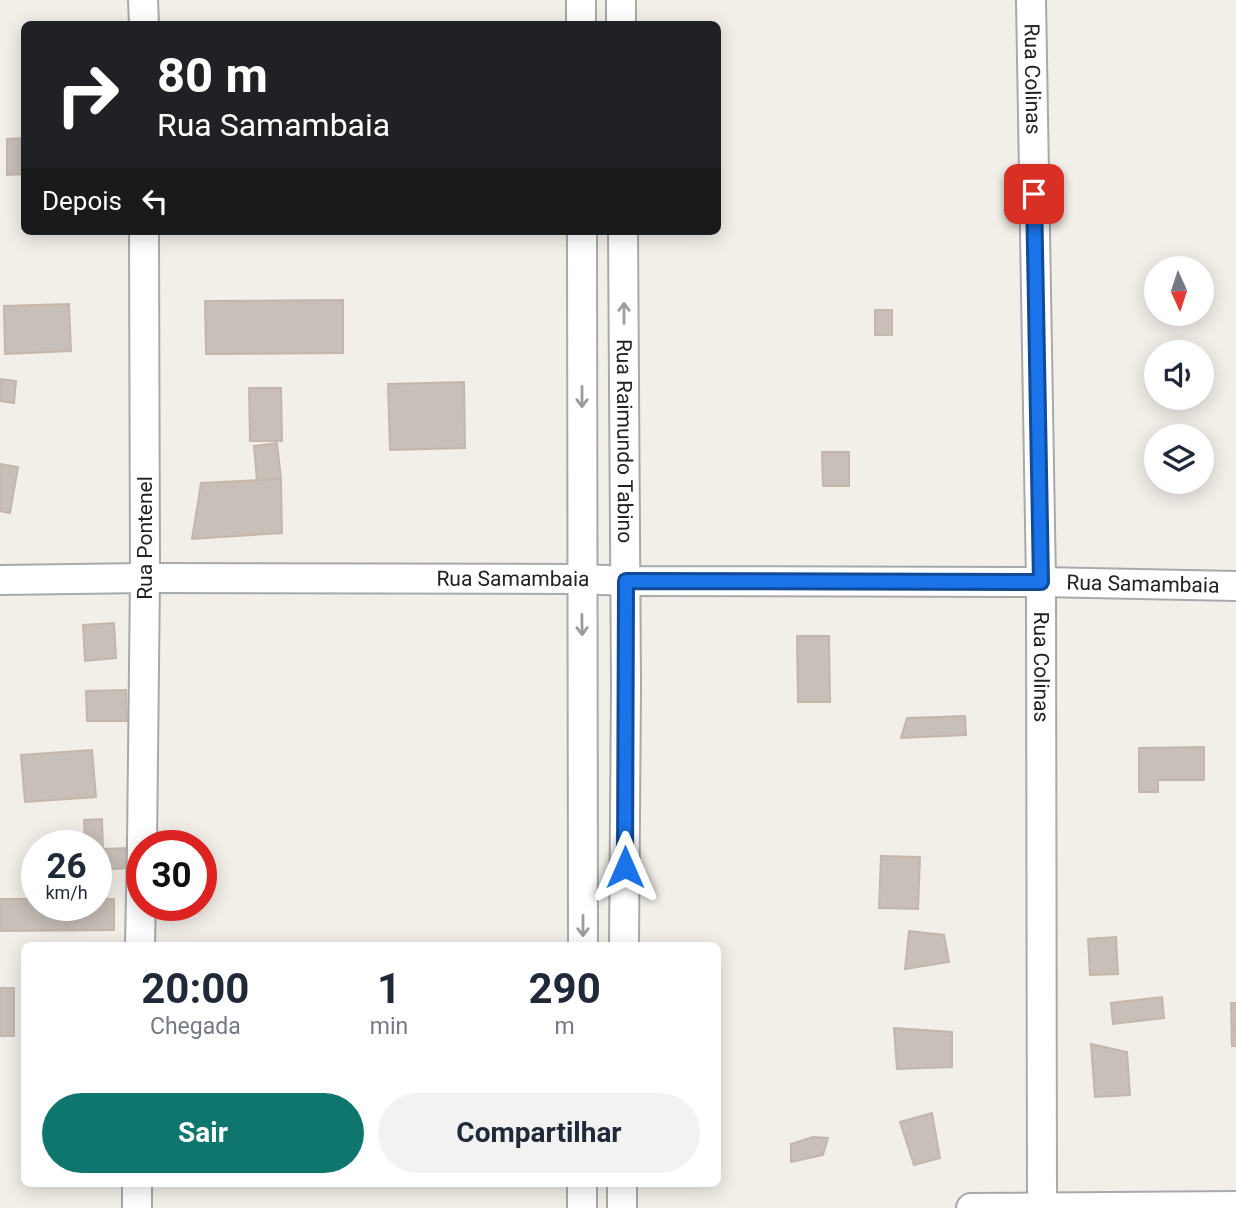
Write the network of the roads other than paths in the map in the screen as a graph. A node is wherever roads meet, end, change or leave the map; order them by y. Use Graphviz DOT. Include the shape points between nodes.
graph roads {
  1 [pos="144,0"];
  2 [pos="581,0"];
  3 [pos="621,0"];
  4 [pos="1031,0"];
  5 [pos="144,21"];
  6 [pos="581,21"];
  7 [pos="621,21"];
  8 [pos="144,235"];
  9 [pos="582,235"];
  10 [pos="623,235"];
  11 [pos="145,578"];
  12 [pos="582,579"];
  13 [pos="0,580"];
  14 [pos="626,581"];
  15 [pos="1041,582"];
  16 [pos="1236,586"];
  17 [pos="626,685"];
  18 [pos="583,688"];
  19 [pos="142,830"];
  20 [pos="141,921"];
  21 [pos="141,942"];
  22 [pos="583,942"];
  23 [pos="624,942"];
  24 [pos="137,1187"];
  25 [pos="582,1187"];
  26 [pos="622,1187"];
  27 [pos="1236,1206"];
  28 [pos="137,1208"];
  29 [pos="582,1208"];
  30 [pos="622,1208"];
  31 [pos="971,1208"];
  32 [pos="1042,1208"];
  1 -- 5 [label="street"];
  2 -- 6 [label="street"];
  3 -- 7 [label="street"];
  4 -- 15 [label="street, Rua Colinas"];
  8 -- 11 [label="street, Rua Pontenel"];
  9 -- 12 [label="street, Rua Raimundo Tabino, one-way"];
  14 -- 10 [label="street, Rua Raimundo Tabino, one-way"];
  11 -- 12 [label="street, Rua Samambaia"];
  11 -- 13 [label="street, Rua Samambaia"];
  11 -- 19 [label="street, Rua Pontenel"];
  12 -- 14 [label="street, Rua Samambaia"];
  12 -- 18 [label="street, Rua Raimundo Tabino, one-way"];
  14 -- 15 [label="street, Rua Samambaia"];
  14 -- 17 [label="street, Rua Raimundo Tabino"];
  15 -- 16 [label="street, Rua Samambaia"];
  15 -- 32 [label="street, Rua Colinas"];
  17 -- 18 [label="street"];
  17 -- 23 [label="street, Rua Raimundo Tabino"];
  18 -- 22 [label="street, Rua Raimundo Tabino, one-way"];
  20 -- 21 [label="street, Rua Pontenel"];
  24 -- 28 [label="street"];
  25 -- 29 [label="street"];
  26 -- 30 [label="street"];
  27 -- 32 [label="street"];
  31 -- 32 [label="street"];
}
